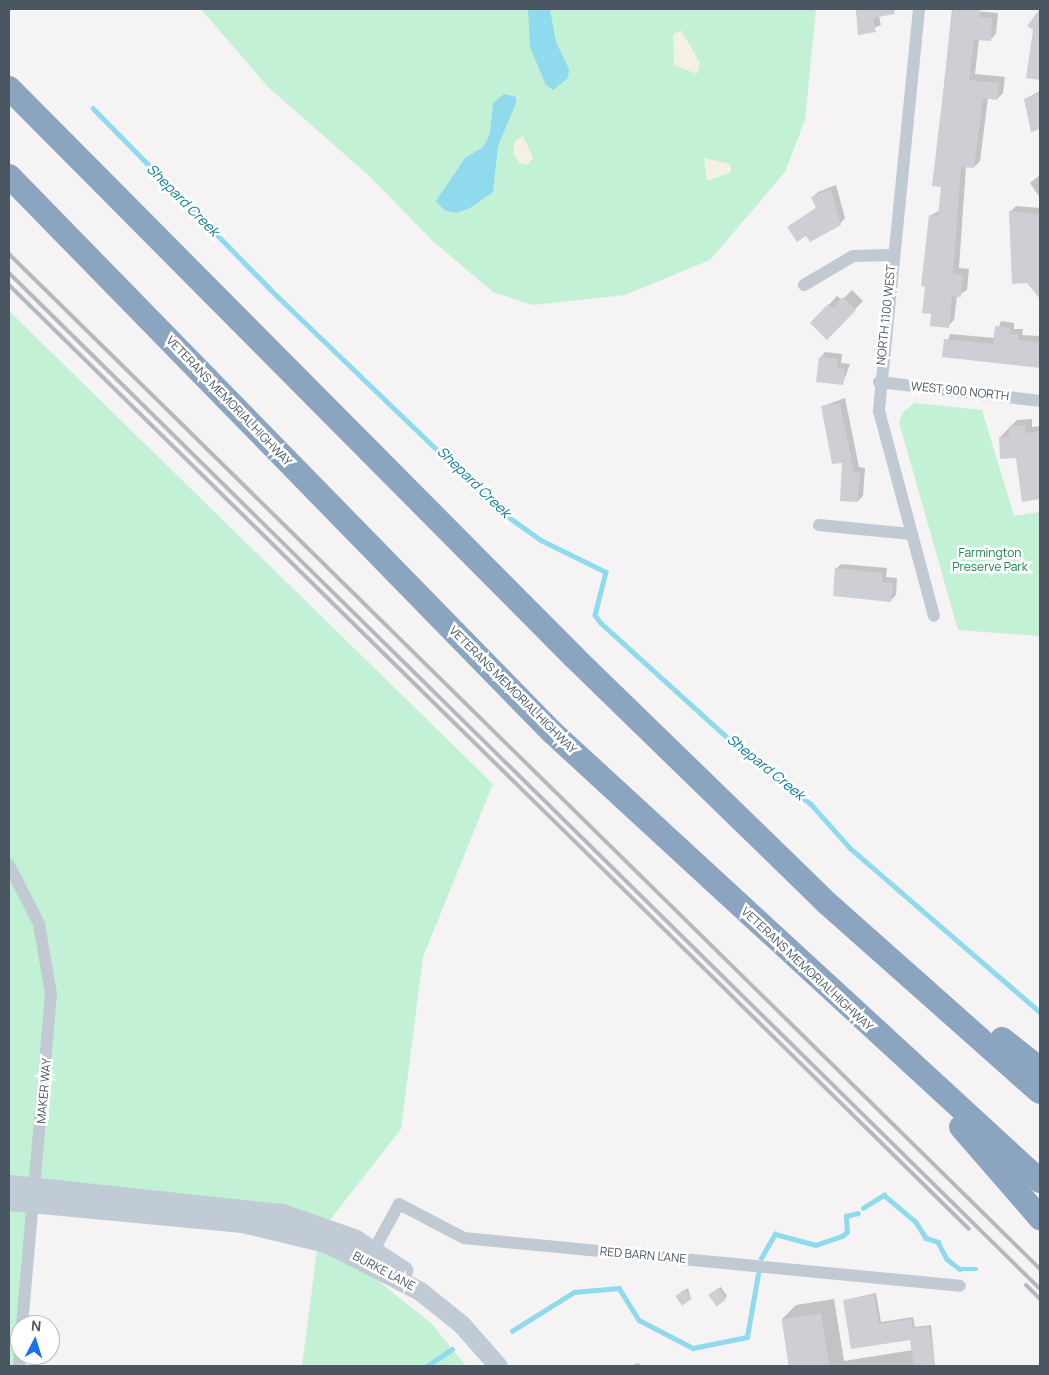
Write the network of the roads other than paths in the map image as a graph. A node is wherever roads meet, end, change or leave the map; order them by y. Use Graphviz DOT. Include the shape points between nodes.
graph roads {
  1 [pos="919,9"];
  2 [pos="9,88"];
  3 [pos="9,176"];
  4 [pos="893,255"];
  5 [pos="804,285"];
  6 [pos="879,382"];
  7 [pos="1040,401"];
  8 [pos="819,525"];
  9 [pos="911,534"];
  10 [pos="934,616"];
  11 [pos="9,865"];
  12 [pos="828,904"];
  13 [pos="901,1057"];
  14 [pos="1040,1069"];
  15 [pos="1040,1092"];
  16 [pos="1040,1181"];
  17 [pos="9,1184"];
  18 [pos="34,1195"];
  19 [pos="9,1201"];
  20 [pos="1040,1218"];
  21 [pos="371,1255"];
  22 [pos="960,1286"];
  23 [pos="23,1315"];
  24 [pos="498,1366"];
  1 -- 4 [label="street, NORTH 1100 WEST"];
  2 -- 12 [label="highway" via="574,657"];
  3 -- 13 [label="highway, VETERANS MEMORIAL HIGHWAY" via="552,732"];
  4 -- 5 [label="street" via="853,256"];
  4 -- 6 [label="street, NORTH 1100 WEST"];
  6 -- 7 [label="street, WEST 900 NORTH"];
  6 -- 9 [label="street, NORTH 1100 WEST" via="884,439"];
  8 -- 9 [label="street"];
  9 -- 10 [label="street, NORTH 1100 WEST"];
  11 -- 18 [label="street, MAKER WAY" via="39,924 50,977"];
  12 -- 14 [label="highway"];
  12 -- 15 [label="highway"];
  13 -- 16 [label="highway, VETERANS MEMORIAL HIGHWAY"];
  13 -- 20 [label="highway"];
  17 -- 18 [label="street, BURKE LANE"];
  18 -- 19 [label="street, BURKE LANE"];
  18 -- 21 [label="street, BURKE LANE" via="260,1225"];
  18 -- 23 [label="street, MAKER WAY"];
  21 -- 22 [label="street, RED BARN LANE" via="400,1204 464,1238"];
  21 -- 24 [label="street, BURKE LANE" via="462,1325"];
}
